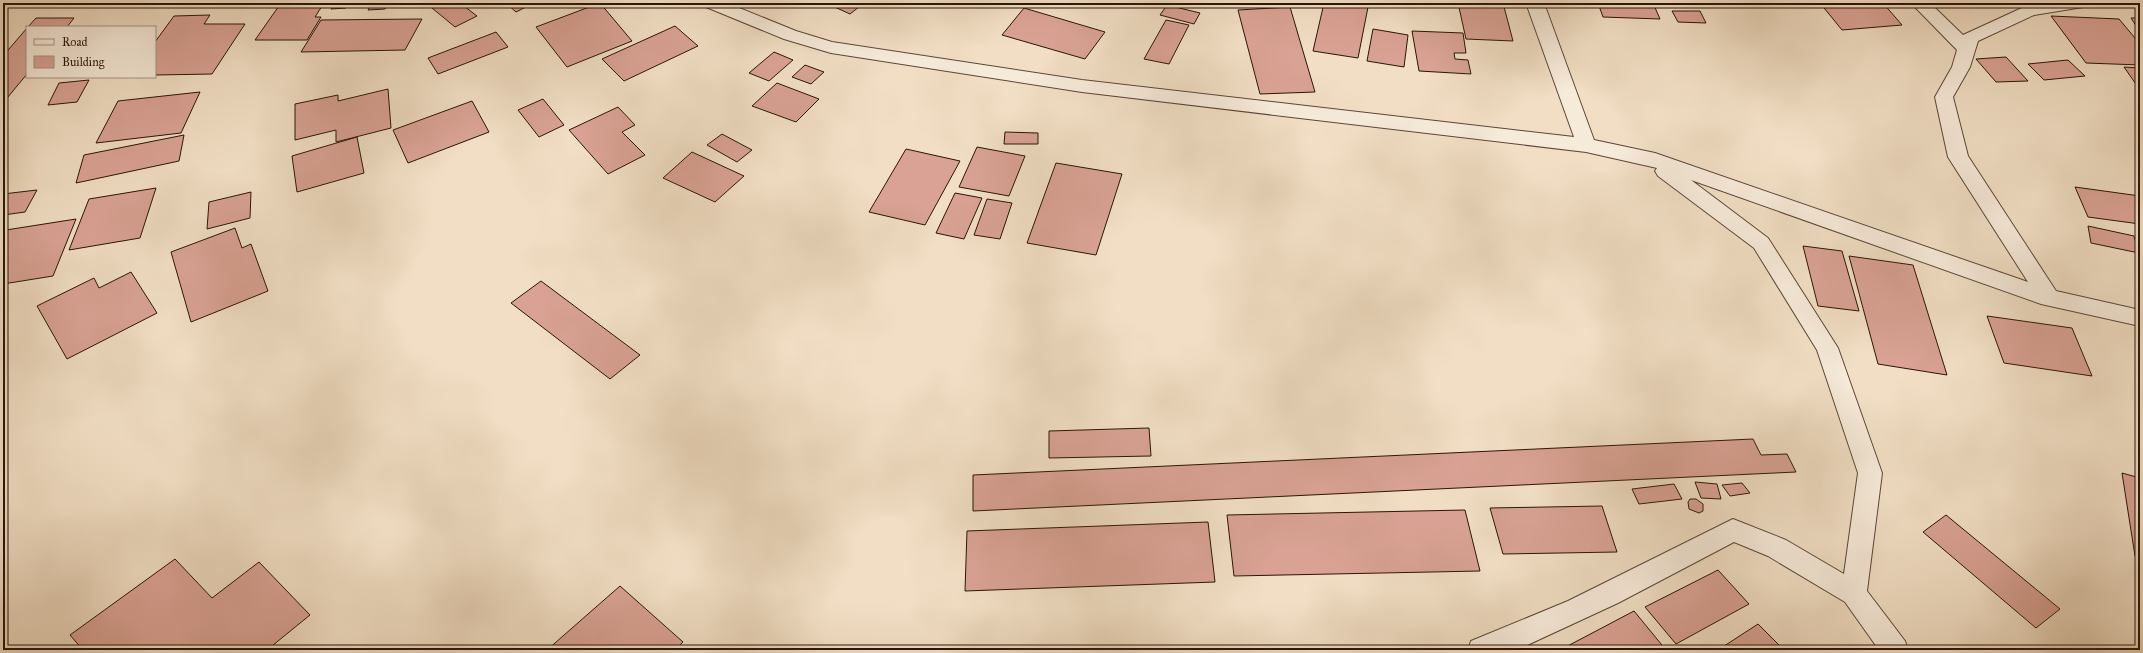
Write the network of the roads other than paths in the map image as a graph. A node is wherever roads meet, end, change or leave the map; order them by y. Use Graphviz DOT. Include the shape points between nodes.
graph roads {
  1 [pos="712,3"];
  2 [pos="1535,3"];
  3 [pos="1920,3"];
  4 [pos="2077,3"];
  5 [pos="734,7"];
  6 [pos="1967,49"];
  7 [pos="1586,145"];
  8 [pos="1648,158"];
  9 [pos="2049,298"];
  10 [pos="2140,318"];
  11 [pos="1854,594"];
  12 [pos="1481,650"];
  13 [pos="1895,650"];
  1 -- 5 [label="street"];
  2 -- 7 [label="street"];
  3 -- 6 [label="street"];
  4 -- 6 [label="street" via="2030,11 1970,38"];
  5 -- 7 [label="street" via="790,35 831,47 1074,85"];
  6 -- 9 [label="street" via="1961,67 1944,97 1958,157"];
  7 -- 8 [label="street"];
  8 -- 9 [label="street"];
  8 -- 11 [label="street" via="1761,242 1827,348 1870,473"];
  9 -- 10 [label="street"];
  11 -- 12 [label="street" via="1777,548 1733,530 1573,612 1518,638"];
  11 -- 13 [label="street"];
}
